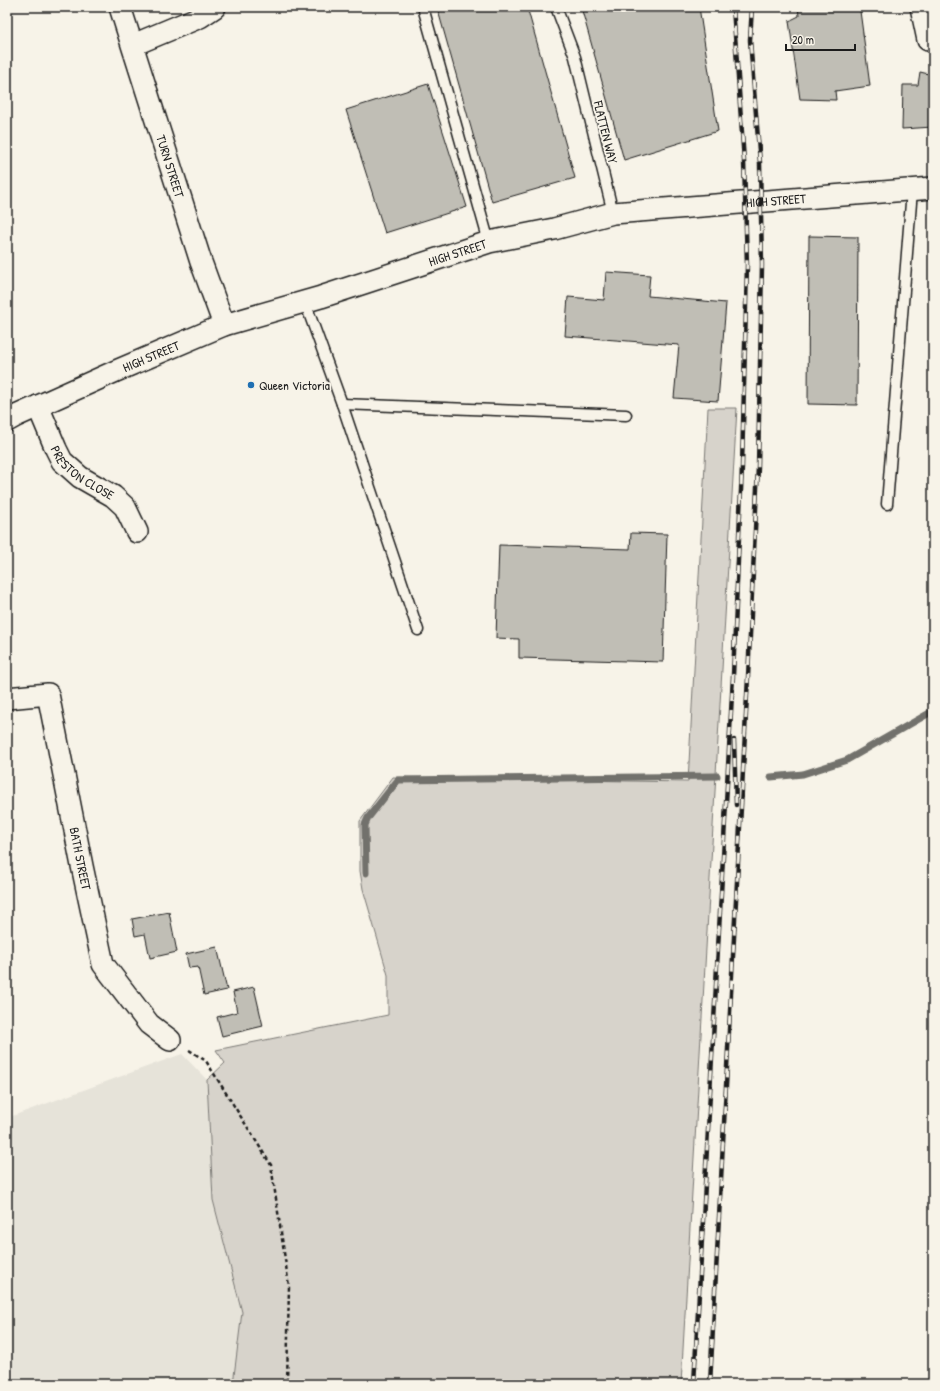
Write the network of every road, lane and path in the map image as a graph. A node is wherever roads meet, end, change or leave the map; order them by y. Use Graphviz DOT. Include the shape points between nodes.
graph roads {
  1 [pos="120,7"];
  2 [pos="215,7"];
  3 [pos="556,7"];
  4 [pos="921,7"];
  5 [pos="424,10"];
  6 [pos="933,38"];
  7 [pos="133,46"];
  8 [pos="933,188"];
  9 [pos="912,190"];
  10 [pos="613,213"];
  11 [pos="490,242"];
  12 [pos="304,302"];
  13 [pos="224,325"];
  14 [pos="342,404"];
  15 [pos="38,406"];
  16 [pos="626,415"];
  17 [pos="7,421"];
  18 [pos="887,504"];
  19 [pos="137,532"];
  20 [pos="418,630"];
  21 [pos="7,698"];
  22 [pos="170,1040"];
  23 [pos="288,1384"];
  1 -- 7 [label="street, TURN STREET"];
  2 -- 7 [label="street"];
  3 -- 10 [label="lane, FLATTEN WAY" via="575,57"];
  4 -- 6 [label="street" via="928,40"];
  5 -- 11 [label="lane"];
  7 -- 13 [label="street, TURN STREET" via="201,262"];
  8 -- 9 [label="street, HIGH STREET"];
  9 -- 10 [label="street, HIGH STREET"];
  9 -- 18 [label="lane"];
  10 -- 11 [label="street, HIGH STREET" via="554,229"];
  11 -- 12 [label="street, HIGH STREET"];
  12 -- 13 [label="street, HIGH STREET"];
  12 -- 14 [label="lane"];
  13 -- 15 [label="street, HIGH STREET"];
  14 -- 16 [label="lane"];
  14 -- 20 [label="lane"];
  15 -- 17 [label="street, HIGH STREET"];
  15 -- 19 [label="street, PRESTON CLOSE" via="62,460 80,477 113,496 125,507"];
  21 -- 22 [label="street, BATH STREET" via="48,694 103,964 149,1024"];
  22 -- 23 [label="path" via="206,1061 271,1165 289,1286"];
}
